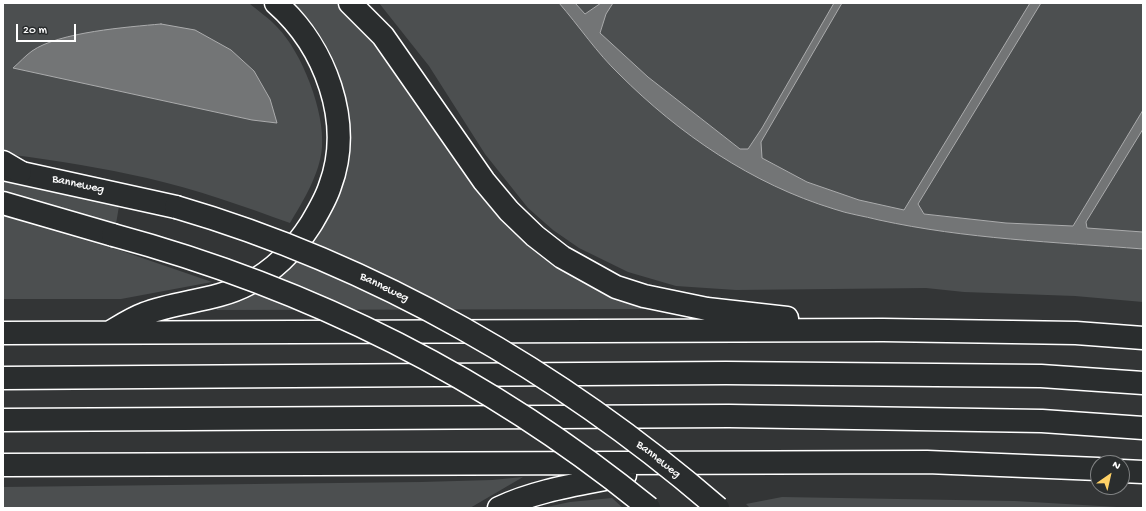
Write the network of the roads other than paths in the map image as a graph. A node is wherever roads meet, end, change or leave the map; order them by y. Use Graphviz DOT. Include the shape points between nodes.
graph roads {
  1 [pos="276,3"];
  2 [pos="350,3"];
  3 [pos="9,168"];
  4 [pos="3,203"];
  5 [pos="884,330"];
  6 [pos="3,332"];
  7 [pos="111,332"];
  8 [pos="1143,338"];
  9 [pos="3,378"];
  10 [pos="1143,383"];
  11 [pos="3,420"];
  12 [pos="1143,428"];
  13 [pos="687,462"];
  14 [pos="3,465"];
  15 [pos="1090,469"];
  16 [pos="1130,471"];
  17 [pos="1143,472"];
  18 [pos="500,508"];
  19 [pos="649,508"];
  20 [pos="718,508"];
  1 -- 7 [label="main road" via="306,36 331,85 337,116 338,148 336,168 319,211 290,252 274,268 248,284 194,302 143,314"];
  2 -- 5 [label="main road" via="383,36 484,181 509,211 562,257 616,287 644,296 707,308"];
  3 -- 20 [label="main road, Banneweg, bridge" via="176,207 244,229 354,274 445,319 524,366 602,417"];
  4 -- 19 [label="main road, bridge" via="229,271 301,299 399,344 504,404 569,448"];
  5 -- 7 [label="main road"];
  5 -- 8 [label="main road" via="1076,333"];
  6 -- 7 [label="main road"];
  9 -- 10 [label="main road" via="734,373 1041,376"];
  11 -- 12 [label="main road" via="729,416 1042,422"];
  13 -- 14 [label="main road"];
  13 -- 15 [label="main road" via="927,462"];
  13 -- 18 [label="main road" via="546,491"];
  16 -- 17 [label="main road"];
}
